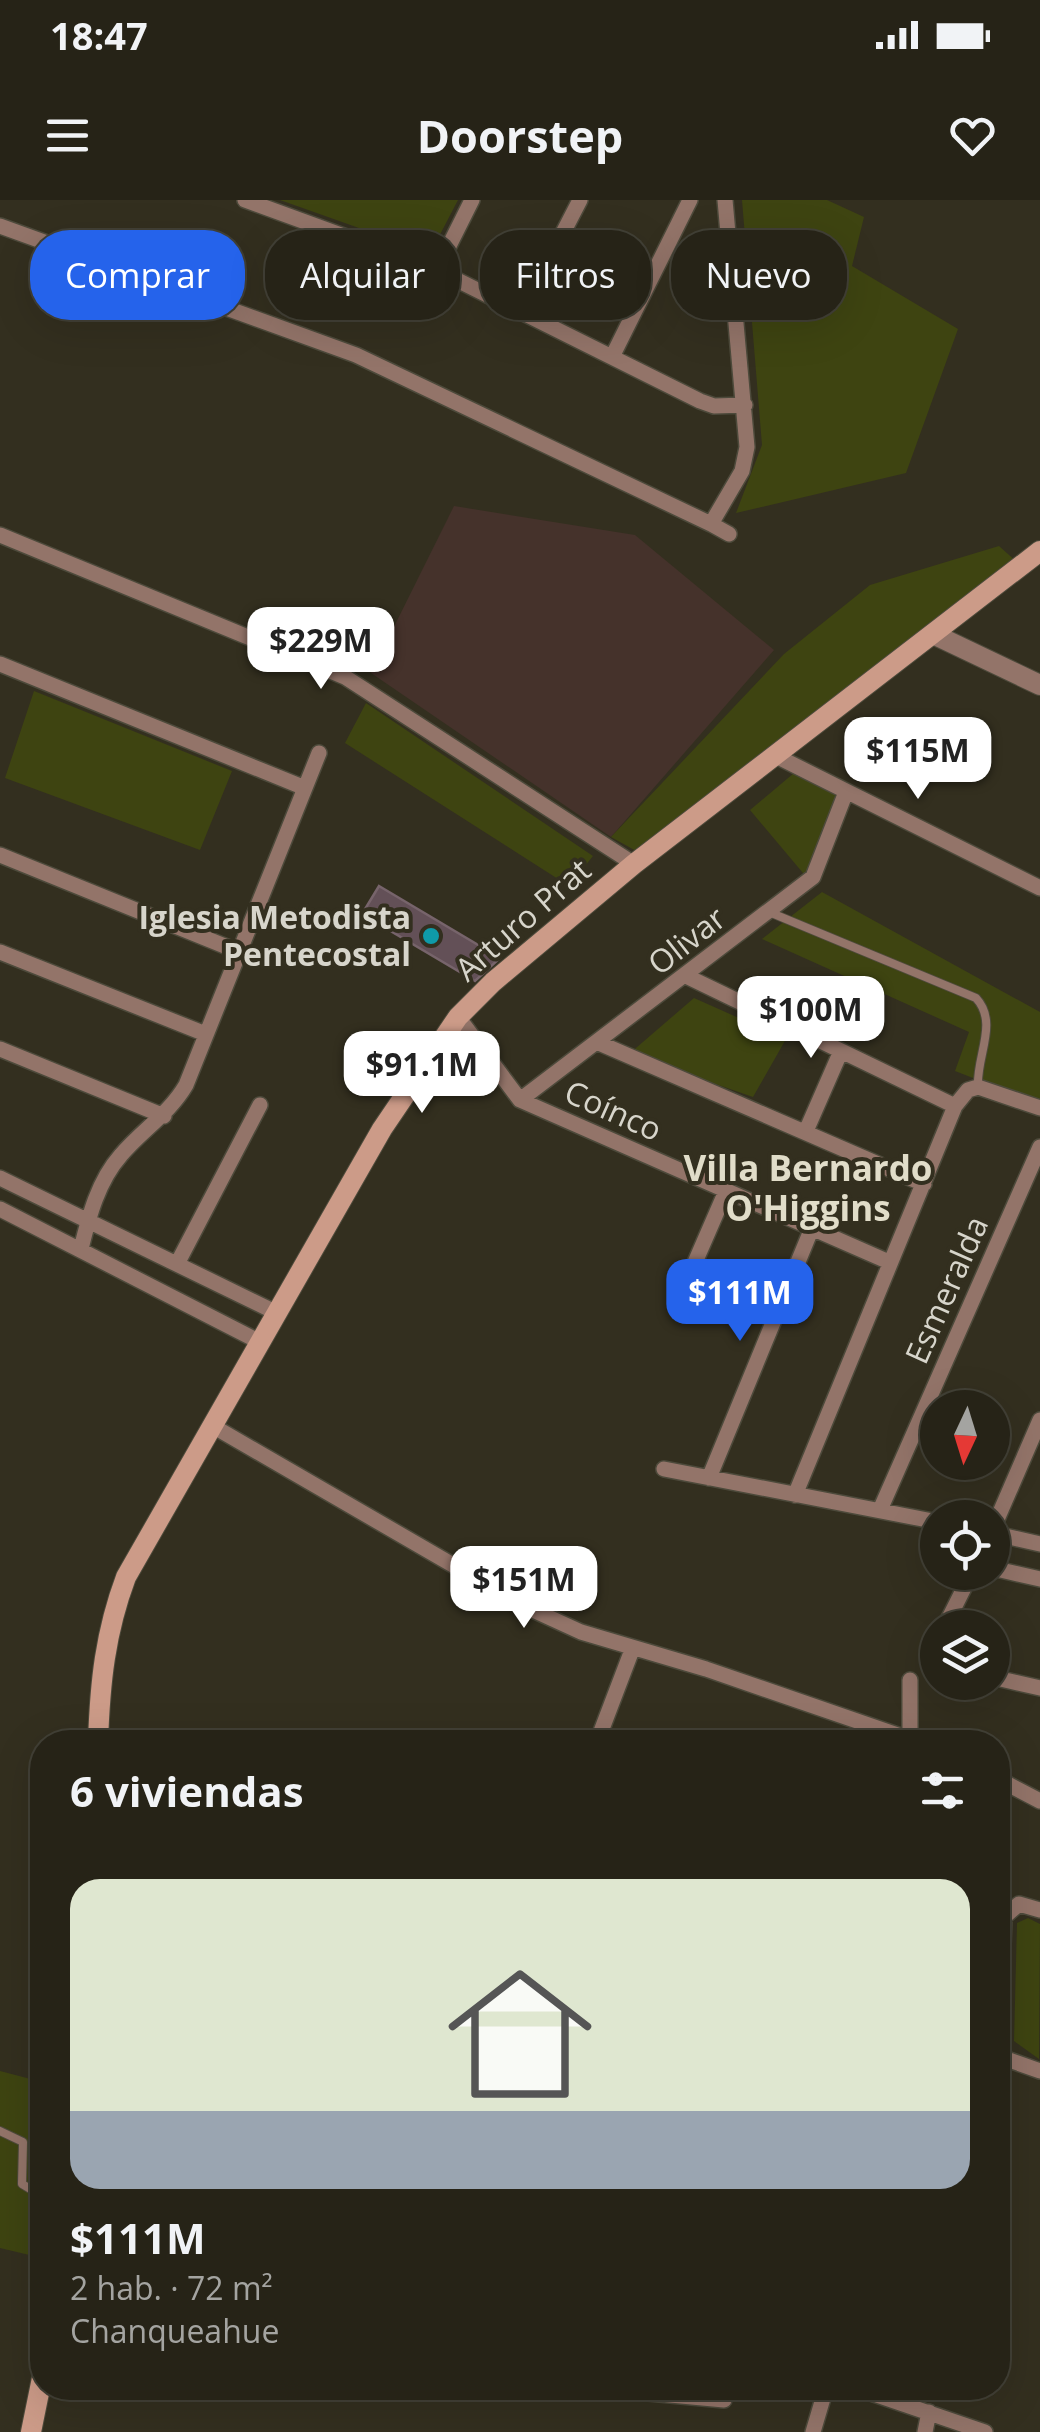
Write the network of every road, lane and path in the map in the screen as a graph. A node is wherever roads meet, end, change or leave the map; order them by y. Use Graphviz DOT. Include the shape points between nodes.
graph roads {
  1 [pos="245,200"];
  2 [pos="472,200"];
  3 [pos="580,200"];
  4 [pos="690,200"];
  5 [pos="725,200"];
  6 [pos="265,203"];
  7 [pos="0,226"];
  8 [pos="335,230"];
  9 [pos="457,230"];
  10 [pos="564,230"];
  11 [pos="538,320"];
  12 [pos="612,357"];
  13 [pos="745,405"];
  14 [pos="711,524"];
  15 [pos="0,534"];
  16 [pos="729,534"];
  17 [pos="1040,551"];
  18 [pos="933,634"];
  19 [pos="0,664"];
  20 [pos="1040,685"];
  21 [pos="318,753"];
  22 [pos="776,756"];
  23 [pos="305,788"];
  24 [pos="846,792"];
  25 [pos="0,855"];
  26 [pos="634,864"];
  27 [pos="1040,888"];
  28 [pos="769,912"];
  29 [pos="237,951"];
  30 [pos="0,952"];
  31 [pos="686,976"];
  32 [pos="458,1017"];
  33 [pos="203,1034"];
  34 [pos="598,1043"];
  35 [pos="0,1049"];
  36 [pos="841,1051"];
  37 [pos="983,1087"];
  38 [pos="520,1100"];
  39 [pos="260,1104"];
  40 [pos="955,1106"];
  41 [pos="1040,1108"];
  42 [pos="164,1116"];
  43 [pos="806,1130"];
  44 [pos="1040,1148"];
  45 [pos="0,1178"];
  46 [pos="924,1184"];
  47 [pos="726,1190"];
  48 [pos="0,1209"];
  49 [pos="88,1220"];
  50 [pos="812,1228"];
  51 [pos="81,1249"];
  52 [pos="889,1262"];
  53 [pos="177,1264"];
  54 [pos="683,1290"];
  55 [pos="275,1312"];
  56 [pos="258,1341"];
  57 [pos="1040,1420"];
  58 [pos="211,1424"];
  59 [pos="664,1468"];
  60 [pos="709,1478"];
  61 [pos="796,1495"];
  62 [pos="1006,1500"];
  63 [pos="880,1510"];
  64 [pos="920,1518"];
  65 [pos="1010,1536"];
  66 [pos="1040,1544"];
  67 [pos="1010,1572"];
  68 [pos="1040,1578"];
  69 [pos="632,1650"];
  70 [pos="910,1680"];
  71 [pos="1010,1681"];
  72 [pos="1040,1688"];
  73 [pos="98,1730"];
  74 [pos="602,1730"];
  75 [pos="878,1730"];
  76 [pos="912,1730"];
  77 [pos="1010,1785"];
  78 [pos="1040,1800"];
  79 [pos="1040,1910"];
  80 [pos="1010,1912"];
  81 [pos="1010,2060"];
  82 [pos="1040,2071"];
  83 [pos="0,2131"];
  84 [pos="30,2189"];
  85 [pos="38,2400"];
  86 [pos="822,2400"];
  87 [pos="892,2400"];
  88 [pos="929,2412"];
  89 [pos="31,2432"];
  90 [pos="812,2432"];
  91 [pos="925,2432"];
  92 [pos="984,2432"];
  1 -- 6 [label="street"];
  2 -- 9 [label="street"];
  3 -- 10 [label="street"];
  4 -- 12 [label="street"];
  5 -- 13 [label="street"];
  6 -- 8 [label="street"];
  7 -- 14 [label="street" via="356,355"];
  11 -- 12 [label="street"];
  12 -- 13 [label="street" via="700,401"];
  13 -- 14 [label="street" via="742,471"];
  14 -- 16 [label="street"];
  15 -- 26 [label="street" via="346,677"];
  17 -- 18 [label="main road, Arturo Prat"];
  18 -- 20 [label="street"];
  18 -- 22 [label="main road, Arturo Prat"];
  19 -- 23 [label="street"];
  21 -- 23 [label="street"];
  22 -- 24 [label="street"];
  22 -- 26 [label="main road, Arturo Prat"];
  23 -- 29 [label="street"];
  24 -- 27 [label="street"];
  24 -- 28 [label="street, Olivar" via="813,877"];
  25 -- 29 [label="street"];
  26 -- 32 [label="main road, Arturo Prat"];
  28 -- 31 [label="street, Olivar"];
  28 -- 37 [label="lane" via="976,998 989,1024 977,1070"];
  29 -- 33 [label="street"];
  30 -- 33 [label="street"];
  31 -- 34 [label="street, Olivar"];
  31 -- 36 [label="street"];
  32 -- 38 [label="street, Coínco"];
  32 -- 55 [label="main road, Arturo Prat" via="382,1129"];
  33 -- 42 [label="street" via="186,1085"];
  34 -- 38 [label="street, Olivar"];
  34 -- 43 [label="street"];
  35 -- 42 [label="street"];
  36 -- 40 [label="street"];
  36 -- 43 [label="street"];
  37 -- 40 [label="street" via="968,1090"];
  37 -- 41 [label="street"];
  38 -- 47 [label="street, Coínco"];
  39 -- 53 [label="street"];
  40 -- 46 [label="street"];
  42 -- 49 [label="street" via="121,1155"];
  43 -- 46 [label="street"];
  44 -- 63 [label="street, Esmeralda"];
  45 -- 49 [label="street"];
  46 -- 52 [label="street"];
  47 -- 50 [label="street, Coínco"];
  47 -- 54 [label="street"];
  48 -- 51 [label="street"];
  49 -- 51 [label="street"];
  49 -- 53 [label="street"];
  50 -- 52 [label="street, Coínco"];
  50 -- 60 [label="street"];
  51 -- 56 [label="street"];
  52 -- 61 [label="street"];
  53 -- 55 [label="street"];
  55 -- 56 [label="main road, Arturo Prat"];
  56 -- 58 [label="main road, Arturo Prat"];
  57 -- 62 [label="street"];
  58 -- 69 [label="street" via="522,1605"];
  58 -- 73 [label="main road, Arturo Prat" via="116,1604 101,1665"];
  59 -- 60 [label="street"];
  60 -- 61 [label="street"];
  61 -- 63 [label="street"];
  63 -- 64 [label="street"];
  65 -- 66 [label="street"];
  67 -- 68 [label="street"];
  69 -- 74 [label="street"];
  69 -- 75 [label="street"];
  70 -- 76 [label="street"];
  71 -- 72 [label="street"];
  77 -- 78 [label="street"];
  79 -- 80 [label="street" via="1020,1904"];
  81 -- 82 [label="street"];
  83 -- 84 [label="lane" via="23,2142 22,2184"];
  85 -- 89 [label="main road"];
  86 -- 90 [label="street"];
  87 -- 88 [label="street"];
  88 -- 91 [label="street"];
  88 -- 92 [label="street"];
}
